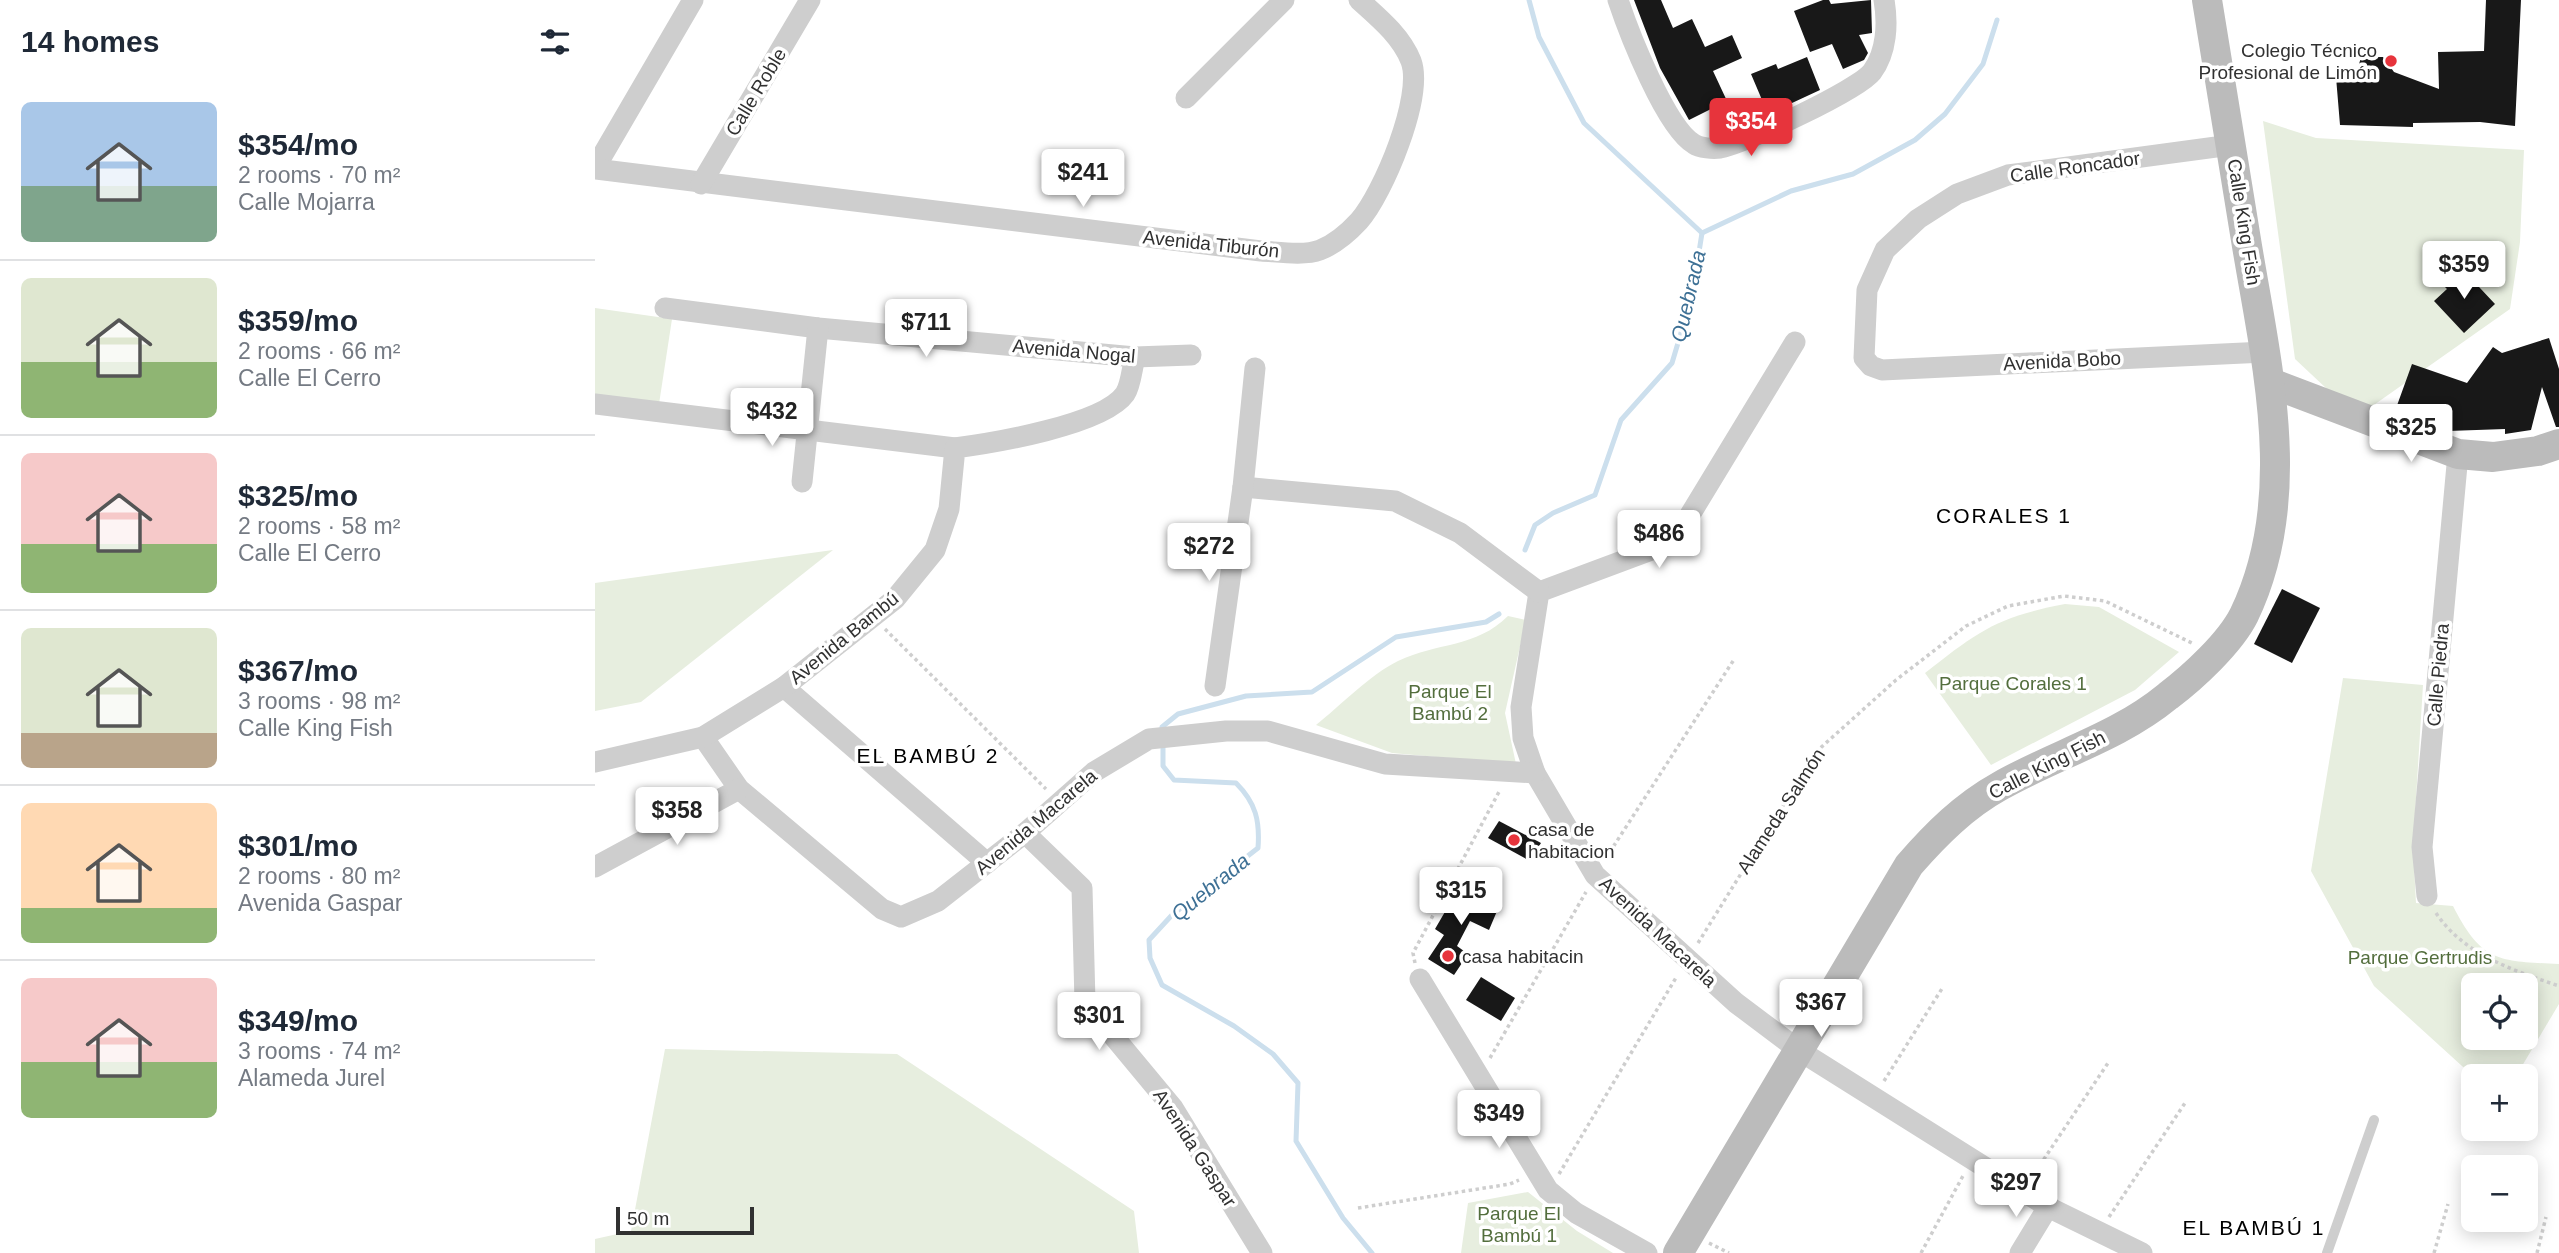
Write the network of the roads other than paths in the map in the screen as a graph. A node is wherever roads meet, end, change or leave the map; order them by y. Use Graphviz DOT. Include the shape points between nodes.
graph roads {
  1 [pos="692,0"];
  2 [pos="810,0"];
  3 [pos="1285,0"];
  4 [pos="1359,0"];
  5 [pos="1618,0"];
  6 [pos="1884,0"];
  7 [pos="2207,0"];
  8 [pos="1186,98"];
  9 [pos="2231,145"];
  10 [pos="595,169"];
  11 [pos="701,184"];
  12 [pos="665,308"];
  13 [pos="818,328"];
  14 [pos="1795,342"];
  15 [pos="2265,352"];
  16 [pos="1191,355"];
  17 [pos="1135,357"];
  18 [pos="1864,358"];
  19 [pos="1255,368"];
  20 [pos="2271,383"];
  21 [pos="595,404"];
  22 [pos="807,431"];
  23 [pos="2559,444"];
  24 [pos="955,448"];
  25 [pos="2458,454"];
  26 [pos="802,482"];
  27 [pos="1243,487"];
  28 [pos="1539,592"];
  29 [pos="1215,686"];
  30 [pos="784,687"];
  31 [pos="702,737"];
  32 [pos="595,762"];
  33 [pos="1535,774"];
  34 [pos="739,789"];
  35 [pos="1025,833"];
  36 [pos="987,863"];
  37 [pos="595,867"];
  38 [pos="2427,896"];
  39 [pos="1420,979"];
  40 [pos="1800,1051"];
  41 [pos="2374,1120"];
  42 [pos="2048,1207"];
  43 [pos="1262,1253"];
  44 [pos="1647,1253"];
  45 [pos="1678,1253"];
  46 [pos="2020,1253"];
  47 [pos="2142,1253"];
  48 [pos="2327,1253"];
  1 -- 10 [label="street"];
  2 -- 11 [label="street, Calle Roble"];
  3 -- 8 [label="street"];
  4 -- 11 [label="street, Avenida Tiburón" via="1395,34 1411,63 1414,87 1385,174 1361,219 1318,251 1261,251"];
  5 -- 6 [label="street" via="1652,82 1681,135 1697,147 1720,148 1841,94 1872,72 1886,43"];
  7 -- 9 [label="street, Calle King Fish"];
  9 -- 15 [label="street, Calle King Fish"];
  9 -- 18 [label="street, Calle Roncador" via="2008,174 1957,194 1918,219 1885,250 1867,290"];
  10 -- 11 [label="street, Avenida Tiburón"];
  12 -- 13 [label="street, Avenida Nogal"];
  13 -- 17 [label="street, Avenida Nogal"];
  13 -- 22 [label="street"];
  14 -- 28 [label="street" via="1682,528 1665,545"];
  15 -- 18 [label="street, Avenida Bobo" via="1882,370"];
  15 -- 20 [label="street, Calle King Fish"];
  16 -- 17 [label="street, Avenida Nogal"];
  17 -- 24 [label="street" via="1126,393 1110,408 1091,417"];
  19 -- 27 [label="street"];
  20 -- 25 [label="street"];
  20 -- 40 [label="street, Calle King Fish" via="2275,505 2264,560 2243,617 2213,654 2167,697 2096,743 2000,786 1947,823 1909,865"];
  21 -- 22 [label="street"];
  22 -- 24 [label="street"];
  22 -- 26 [label="street"];
  23 -- 25 [label="street" via="2493,457"];
  24 -- 30 [label="street, Avenida Bambú" via="949,509 935,550 895,599"];
  25 -- 38 [label="street, Calle Piedra" via="2422,847"];
  27 -- 28 [label="street" via="1395,501 1460,533"];
  27 -- 29 [label="street"];
  28 -- 33 [label="street" via="1521,707 1523,738"];
  30 -- 31 [label="street, Avenida Bambú"];
  30 -- 36 [label="street"];
  31 -- 32 [label="street, Avenida Bambú"];
  31 -- 34 [label="street, Avenida Macarela"];
  33 -- 35 [label="street, Avenida Macarela" via="1385,764 1268,731 1149,739 1094,772"];
  33 -- 40 [label="street, Avenida Macarela" via="1595,875 1736,1003"];
  34 -- 36 [label="street, Avenida Macarela" via="882,909 901,917 938,901"];
  34 -- 37 [label="street"];
  35 -- 36 [label="street, Avenida Macarela"];
  35 -- 43 [label="street, Avenida Gaspar" via="1082,888 1085,1002 1173,1108"];
  39 -- 44 [label="street" via="1548,1190 1576,1213"];
  40 -- 42 [label="street, Avenida Macarela"];
  40 -- 45 [label="street, Calle King Fish"];
  41 -- 48 [label="lane"];
  42 -- 46 [label="street"];
  42 -- 47 [label="street, Avenida Macarela"];
}
